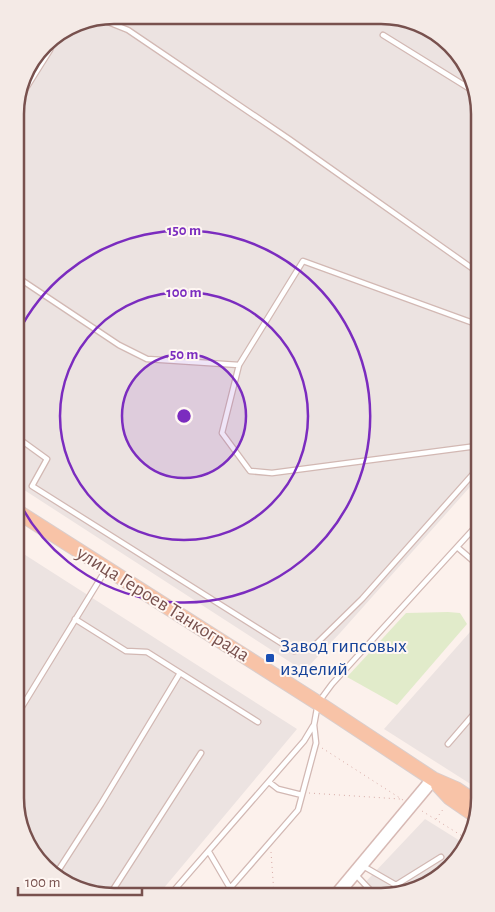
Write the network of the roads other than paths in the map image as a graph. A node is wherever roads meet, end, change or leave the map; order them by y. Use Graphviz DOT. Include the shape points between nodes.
graph roads {
  1 [pos="113,24"];
  2 [pos="383,35"];
  3 [pos="50,50"];
  4 [pos="28,85"];
  5 [pos="468,88"];
  6 [pos="471,266"];
  7 [pos="24,282"];
  8 [pos="471,322"];
  9 [pos="239,365"];
  10 [pos="24,442"];
  11 [pos="471,447"];
  12 [pos="471,476"];
  13 [pos="24,516"];
  14 [pos="471,531"];
  15 [pos="456,547"];
  16 [pos="471,559"];
  17 [pos="106,569"];
  18 [pos="75,619"];
  19 [pos="180,673"];
  20 [pos="24,703"];
  21 [pos="318,703"];
  22 [pos="471,717"];
  23 [pos="258,722"];
  24 [pos="314,724"];
  25 [pos="448,744"];
  26 [pos="201,753"];
  27 [pos="433,779"];
  28 [pos="269,782"];
  29 [pos="302,794"];
  30 [pos="471,799"];
  31 [pos="470,812"];
  32 [pos="209,852"];
  33 [pos="441,857"];
  34 [pos="59,870"];
  35 [pos="358,870"];
  36 [pos="114,888"];
  37 [pos="176,888"];
  38 [pos="230,888"];
  39 [pos="342,888"];
  40 [pos="369,888"];
  1 -- 6 [label="lane" via="128,30 289,139"];
  2 -- 5 [label="lane"];
  3 -- 4 [label="lane"];
  7 -- 9 [label="lane" via="119,345 147,359"];
  8 -- 9 [label="lane" via="303,262"];
  9 -- 11 [label="lane" via="222,433 250,471 272,473"];
  10 -- 12 [label="lane" via="47,459 32,486 294,651 314,646 362,599"];
  13 -- 17 [label="main road, улица Героев Танкограда"];
  14 -- 15 [label="lane"];
  15 -- 16 [label="lane"];
  15 -- 21 [label="lane"];
  17 -- 18 [label="lane"];
  17 -- 21 [label="main road, улица Героев Танкограда"];
  18 -- 19 [label="lane" via="126,651 147,652"];
  18 -- 20 [label="lane"];
  19 -- 23 [label="lane"];
  19 -- 34 [label="lane"];
  21 -- 24 [label="lane"];
  21 -- 27 [label="main road, улица Героев Танкограда"];
  22 -- 25 [label="lane"];
  24 -- 28 [label="lane" via="304,741"];
  24 -- 29 [label="lane" via="316,743"];
  26 -- 36 [label="lane"];
  27 -- 30 [label="main road, улица Героев Танкограда"];
  27 -- 31 [label="main road, улица Героев Танкограда" via="450,798"];
  27 -- 35 [label="street" via="406,802"];
  28 -- 29 [label="lane" via="278,789"];
  28 -- 32 [label="lane"];
  29 -- 38 [label="lane" via="298,810"];
  32 -- 37 [label="lane"];
  32 -- 38 [label="lane"];
  33 -- 35 [label="lane" via="396,885"];
  35 -- 39 [label="street"];
  35 -- 40 [label="lane"];
}
